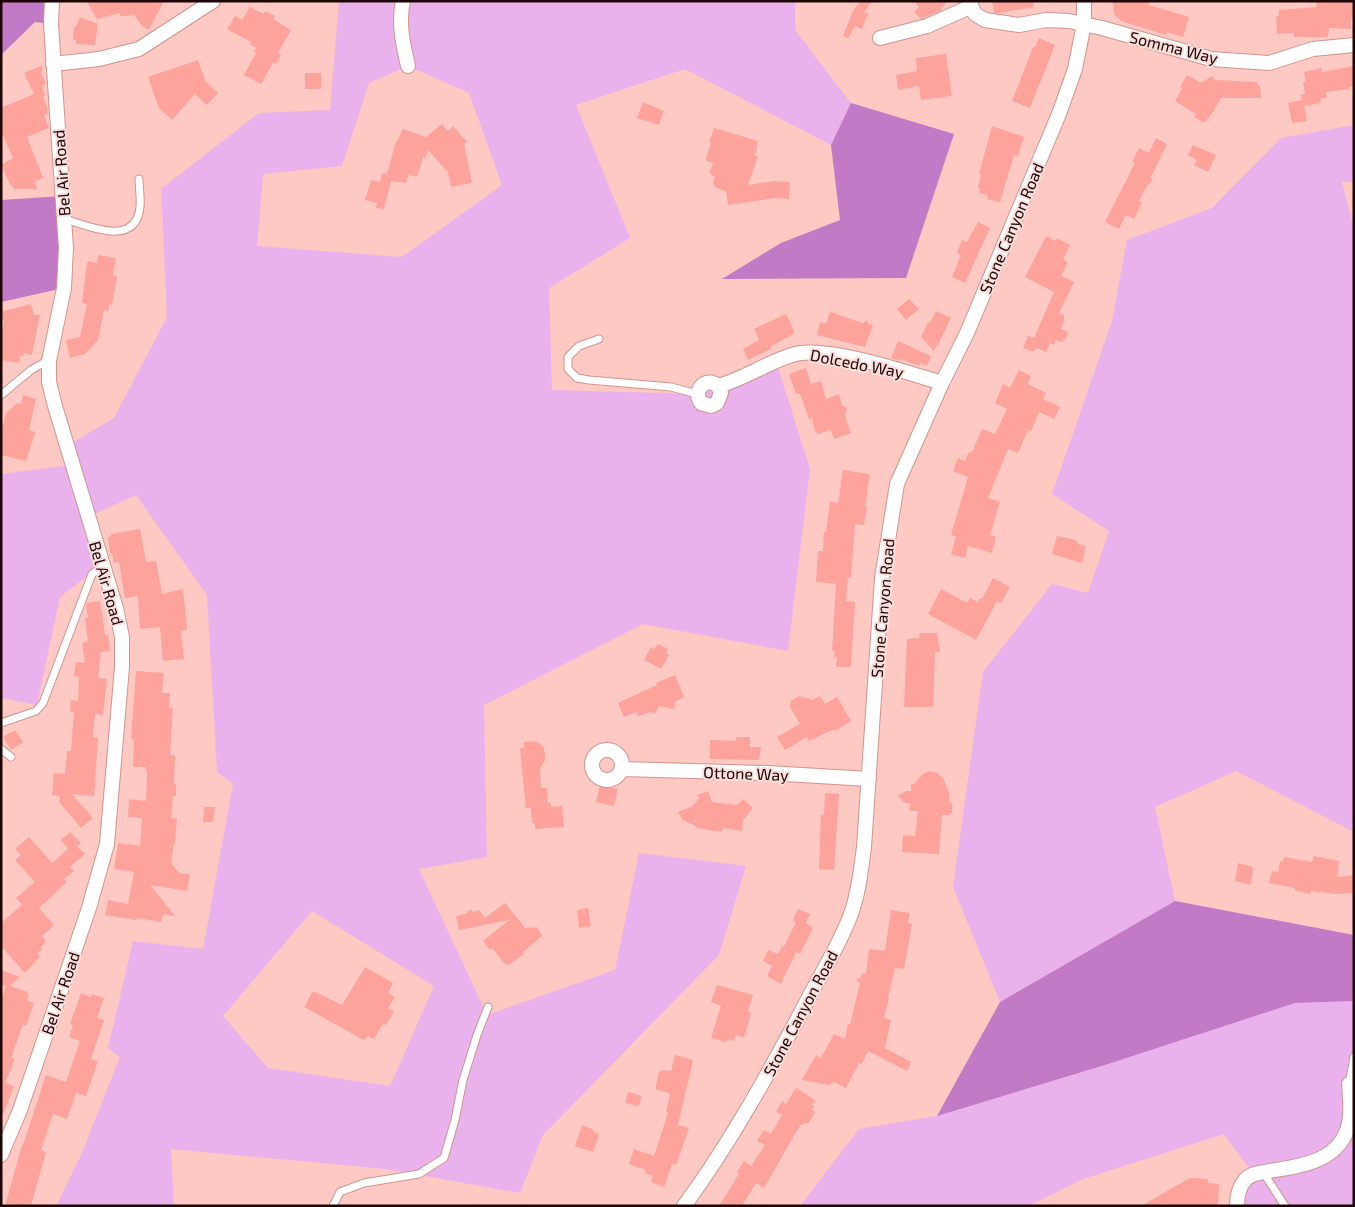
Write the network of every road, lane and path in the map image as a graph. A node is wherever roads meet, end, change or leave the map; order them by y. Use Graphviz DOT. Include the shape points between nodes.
graph roads {
  1 [pos="52,1"];
  2 [pos="214,1"];
  3 [pos="403,1"];
  4 [pos="1084,1"];
  5 [pos="969,4"];
  6 [pos="1084,24"];
  7 [pos="880,38"];
  8 [pos="1354,45"];
  9 [pos="53,64"];
  10 [pos="408,66"];
  11 [pos="139,179"];
  12 [pos="64,219"];
  13 [pos="599,338"];
  14 [pos="49,359"];
  15 [pos="942,383"];
  16 [pos="697,394"];
  17 [pos="1,395"];
  18 [pos="104,566"];
  19 [pos="1,724"];
  20 [pos="1,748"];
  21 [pos="11,757"];
  22 [pos="622,769"];
  23 [pos="869,779"];
  24 [pos="488,1007"];
  25 [pos="1354,1057"];
  26 [pos="1349,1084"];
  27 [pos="1,1155"];
  28 [pos="1263,1172"];
  29 [pos="333,1206"];
  30 [pos="684,1206"];
  31 [pos="1237,1206"];
  32 [pos="1285,1206"];
  1 -- 9 [label="street, Bel Air Road"];
  2 -- 9 [label="street" via="139,49"];
  3 -- 10 [label="street" via="400,13"];
  4 -- 6 [label="street, Stone Canyon Road"];
  5 -- 6 [label="street, Somma Way" via="975,14 999,23 1019,25 1046,20"];
  5 -- 7 [label="street" via="927,26"];
  6 -- 8 [label="street, Somma Way" via="1211,60 1269,63 1313,50"];
  6 -- 15 [label="street, Stone Canyon Road" via="1075,69 1059,114 967,333"];
  9 -- 12 [label="street, Bel Air Road"];
  11 -- 12 [label="lane" via="140,208 133,225 126,230 102,230"];
  12 -- 14 [label="street, Bel Air Road" via="64,288"];
  13 -- 16 [label="lane" via="579,346 568,357 568,369 577,378 671,387"];
  14 -- 17 [label="lane"];
  14 -- 18 [label="street, Bel Air Road" via="49,382 55,406"];
  15 -- 16 [label="street, Dolcedo Way" via="880,364 812,352 794,354 736,381 718,386 705,383"];
  15 -- 23 [label="street, Stone Canyon Road" via="897,484 882,578"];
  18 -- 19 [label="lane" via="92,574 43,703 36,711"];
  18 -- 27 [label="street, Bel Air Road" via="122,637 107,844 59,997"];
  20 -- 21 [label="lane"];
  22 -- 23 [label="street, Ottone Way" via="768,772"];
  23 -- 30 [label="street, Stone Canyon Road" via="864,847 852,912 769,1071"];
  24 -- 29 [label="lane" via="466,1071 444,1158 419,1174 340,1192"];
  25 -- 26 [label="lane"];
  26 -- 28 [label="street" via="1348,1128 1338,1145 1302,1166"];
  28 -- 31 [label="street" via="1244,1180"];
  28 -- 32 [label="lane"];
}
